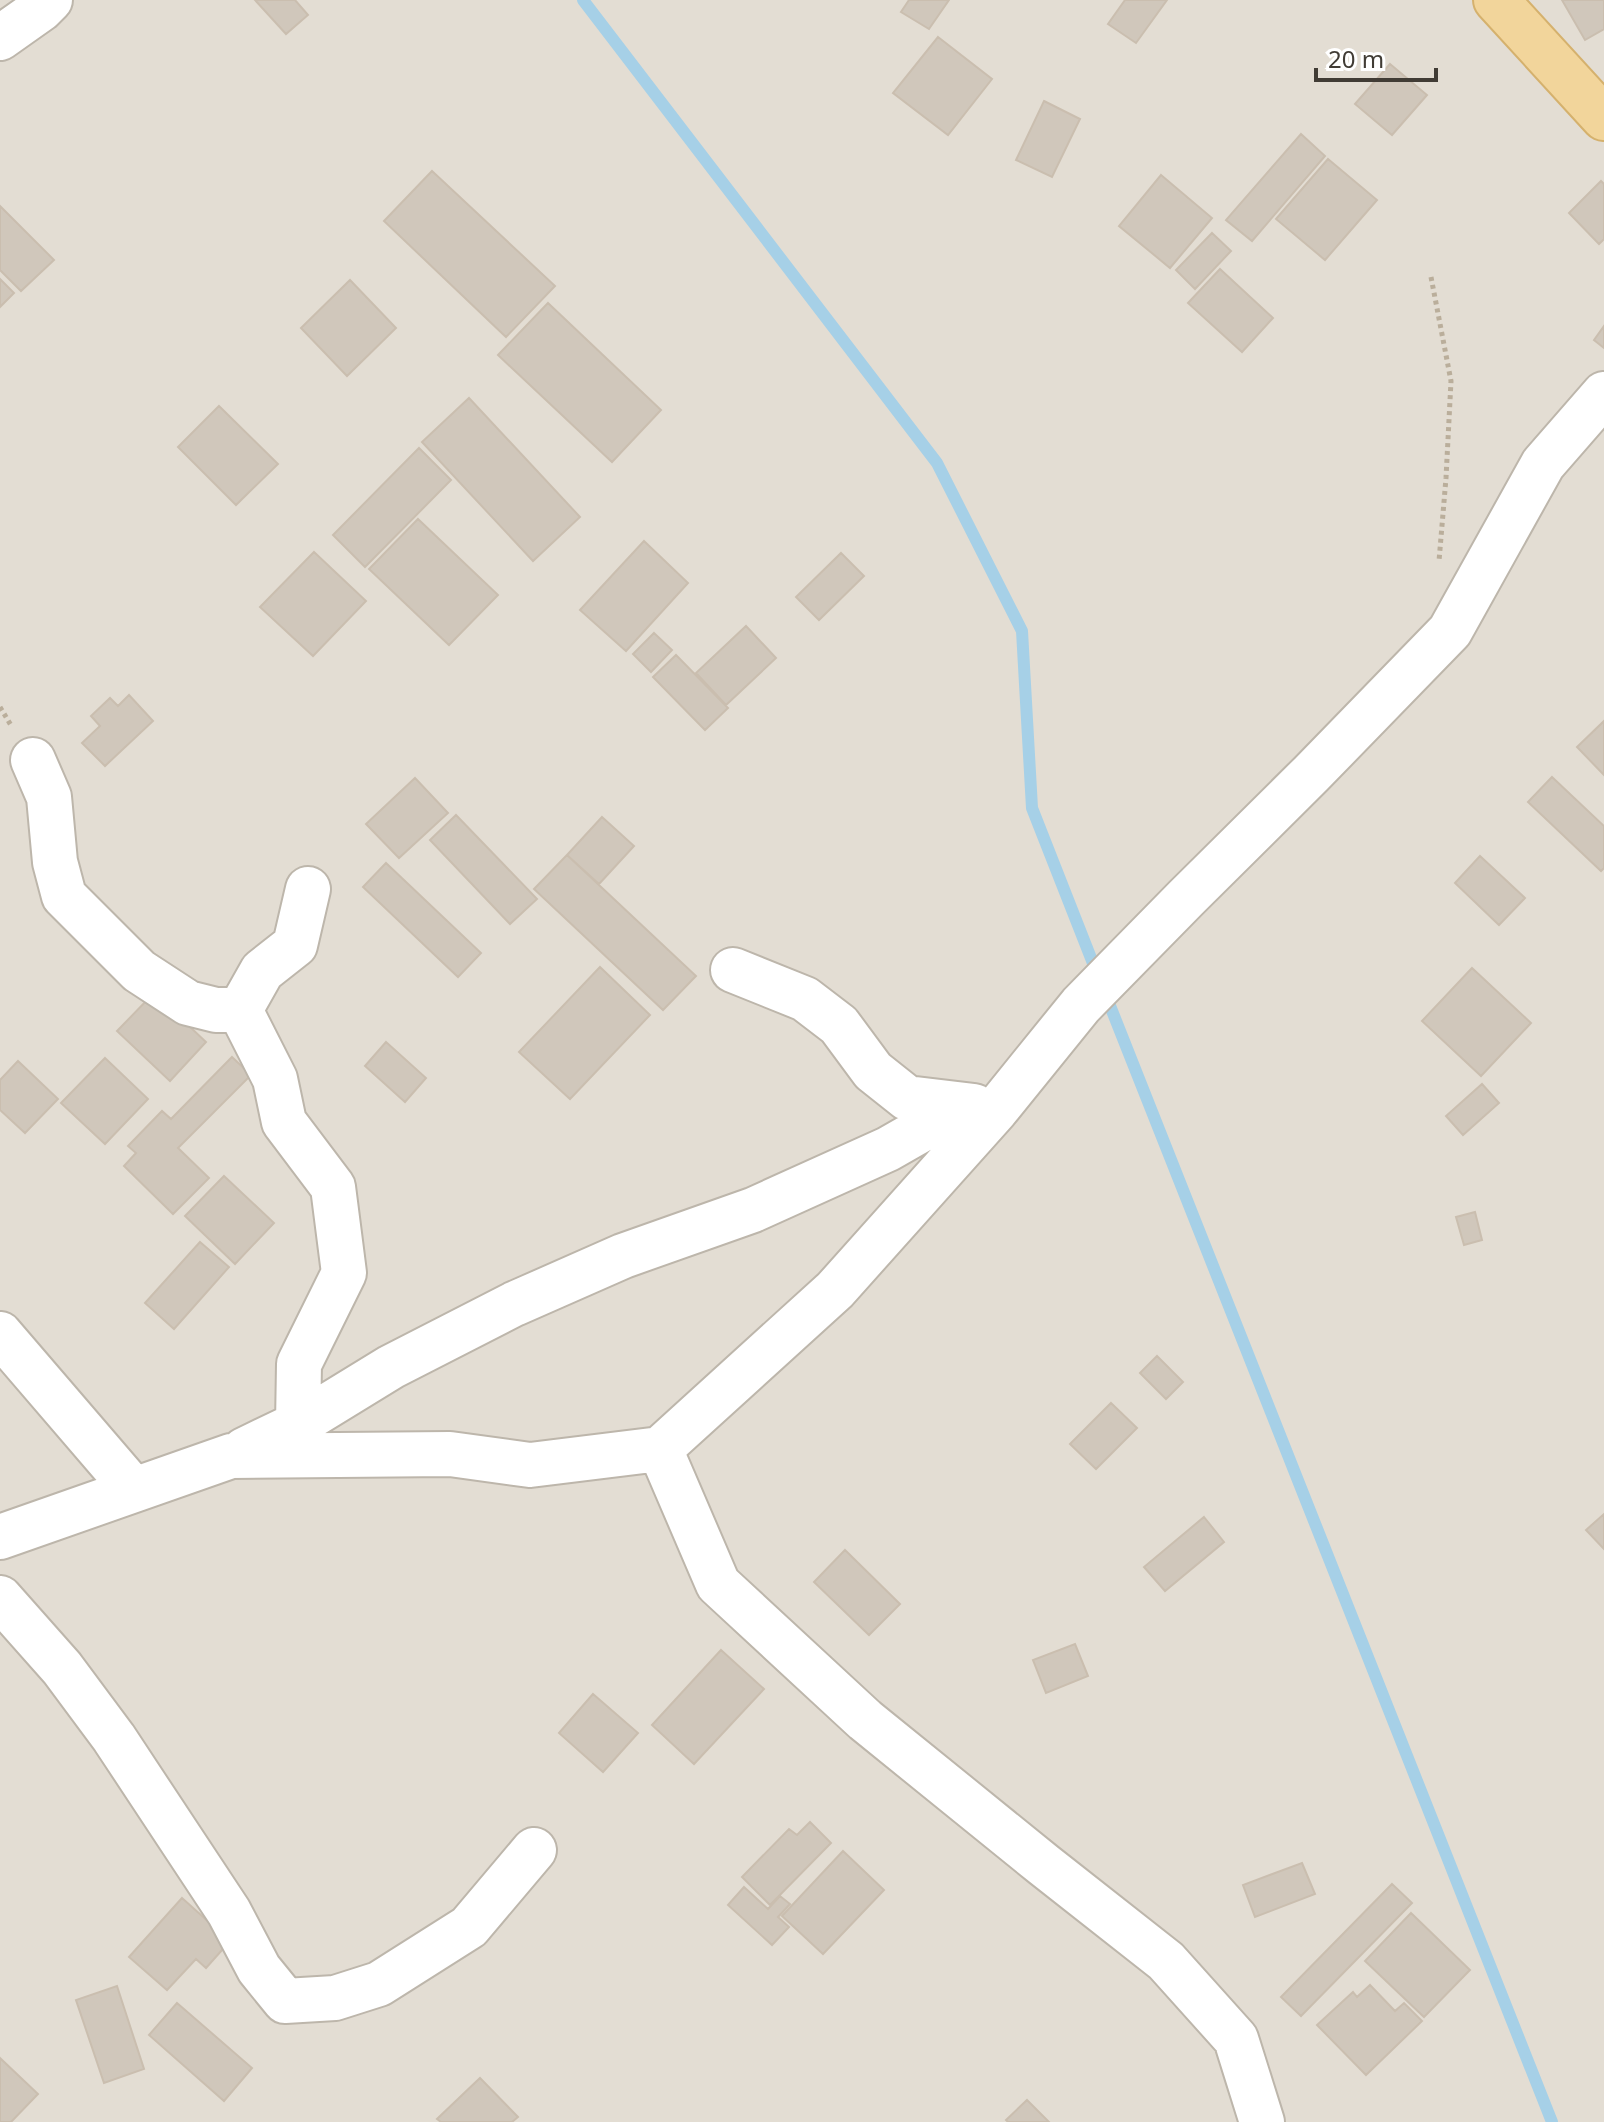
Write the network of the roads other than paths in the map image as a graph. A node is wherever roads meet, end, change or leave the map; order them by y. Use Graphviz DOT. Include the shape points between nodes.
graph roads {
  1 [pos="50,0"];
  2 [pos="1496,0"];
  3 [pos="0,38"];
  4 [pos="1604,118"];
  5 [pos="1604,394"];
  6 [pos="33,760"];
  7 [pos="308,889"];
  8 [pos="733,970"];
  9 [pos="240,1010"];
  10 [pos="980,1107"];
  11 [pos="0,1334"];
  12 [pos="298,1424"];
  13 [pos="660,1449"];
  14 [pos="231,1456"];
  15 [pos="134,1490"];
  16 [pos="0,1537"];
  17 [pos="0,1598"];
  18 [pos="534,1850"];
  19 [pos="1262,2122"];
  1 -- 3 [label="street"];
  2 -- 4 [label="main road"];
  5 -- 10 [label="street" via="1543,464 1450,631"];
  6 -- 9 [label="street" via="49,797 64,896 139,971 188,1003"];
  7 -- 9 [label="street" via="295,945 262,971"];
  8 -- 10 [label="street" via="805,999 839,1025 873,1071 907,1098"];
  9 -- 12 [label="street" via="275,1079 284,1122 333,1187 344,1273 299,1364"];
  10 -- 12 [label="street" via="767,1204 623,1256 514,1304 391,1367"];
  10 -- 13 [label="street" via="835,1290"];
  11 -- 15 [label="street"];
  12 -- 14 [label="street"];
  13 -- 14 [label="street" via="530,1465 450,1454"];
  13 -- 19 [label="street" via="718,1584 865,1720 1166,1961 1236,2039"];
  14 -- 15 [label="street"];
  15 -- 16 [label="street"];
  17 -- 18 [label="street" via="114,1738 229,1912 259,1969 285,2001 335,1998 379,1984 469,1927"];
}
